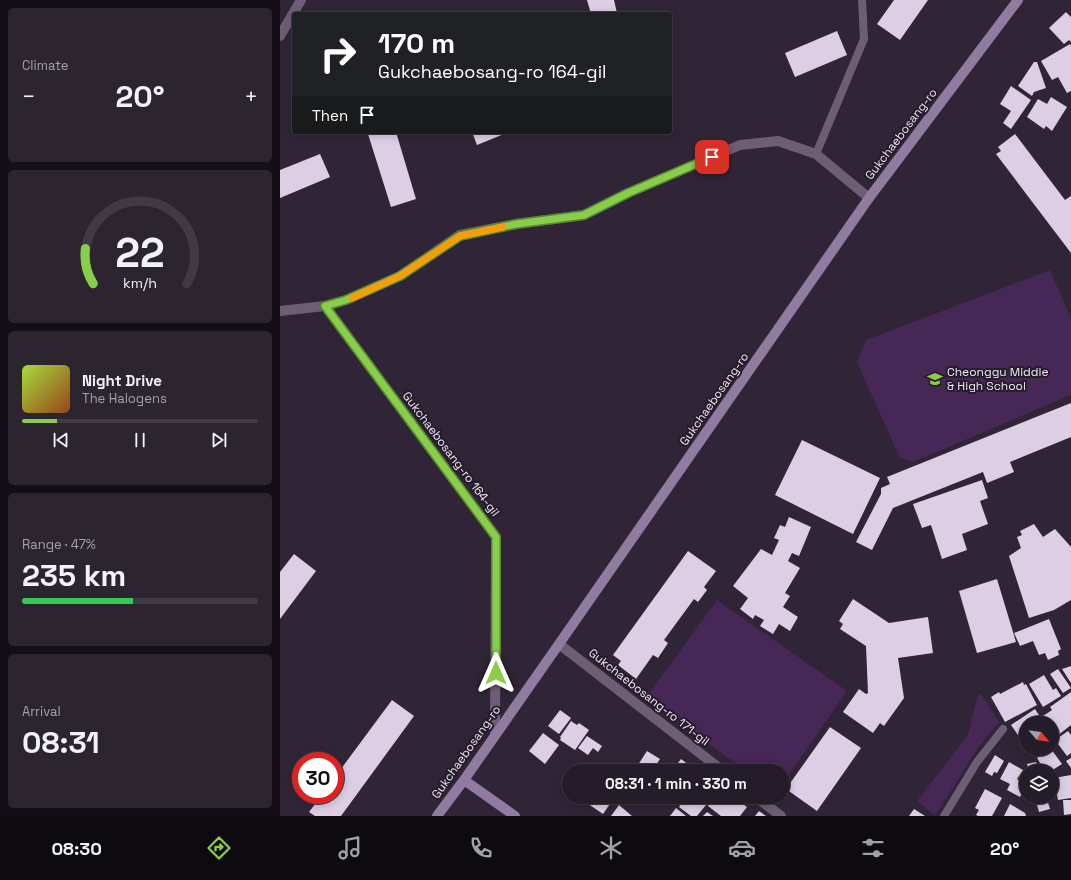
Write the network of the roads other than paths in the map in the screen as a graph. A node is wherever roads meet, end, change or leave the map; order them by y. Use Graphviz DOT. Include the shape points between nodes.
graph roads {
  1 [pos="301,0"];
  2 [pos="862,0"];
  3 [pos="1018,0"];
  4 [pos="294,12"];
  5 [pos="292,15"];
  6 [pos="280,36"];
  7 [pos="816,154"];
  8 [pos="869,198"];
  9 [pos="325,306"];
  10 [pos="280,311"];
  11 [pos="559,644"];
  12 [pos="1003,729"];
  13 [pos="496,734"];
  14 [pos="714,764"];
  15 [pos="464,780"];
  16 [pos="765,804"];
  17 [pos="437,816"];
  18 [pos="515,816"];
  19 [pos="781,816"];
  20 [pos="944,816"];
  1 -- 4 [label="street"];
  2 -- 7 [label="lane" via="864,39"];
  3 -- 8 [label="main road, Gukchaebosang-ro"];
  5 -- 6 [label="street"];
  7 -- 8 [label="street"];
  7 -- 9 [label="street" via="778,141 740,145 628,193 584,215 516,224 460,236 400,276 346,300"];
  8 -- 11 [label="main road, Gukchaebosang-ro"];
  9 -- 10 [label="street"];
  9 -- 13 [label="street, Gukchaebosang-ro 164-gil" via="496,537"];
  11 -- 13 [label="main road, Gukchaebosang-ro"];
  11 -- 14 [label="street, Gukchaebosang-ro 171-gil"];
  12 -- 20 [label="lane" via="977,762"];
  13 -- 15 [label="main road, Gukchaebosang-ro"];
  15 -- 17 [label="main road, Gukchaebosang-ro"];
  15 -- 18 [label="main road"];
  16 -- 19 [label="street"];
}
